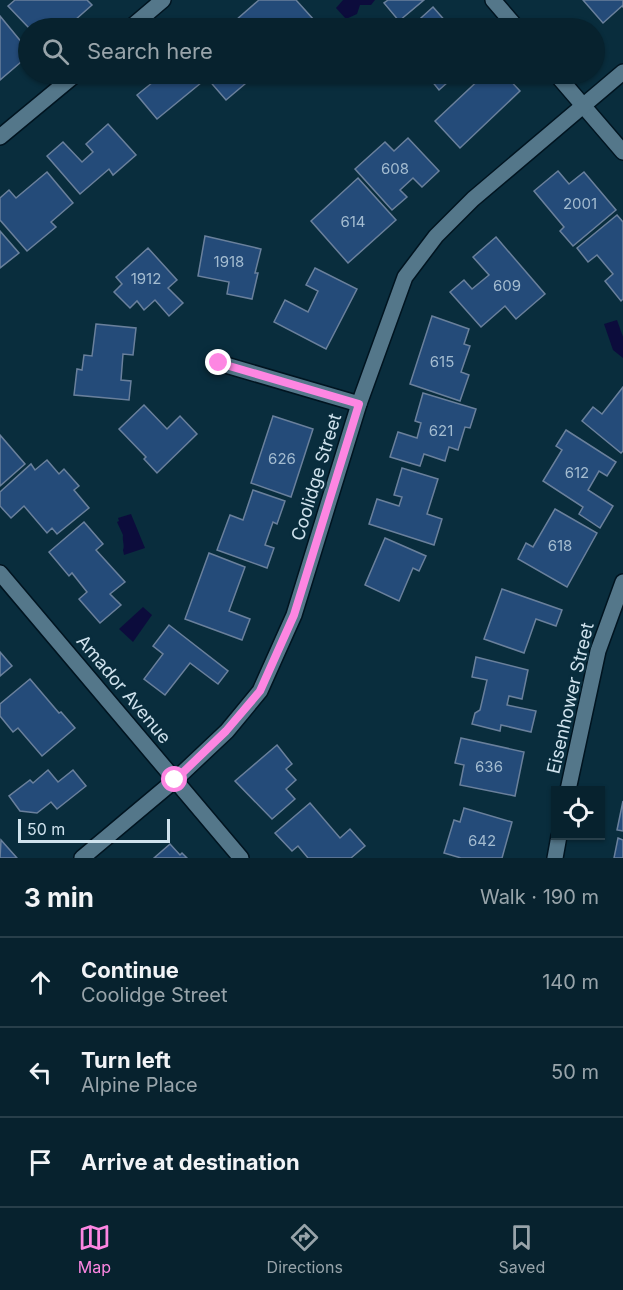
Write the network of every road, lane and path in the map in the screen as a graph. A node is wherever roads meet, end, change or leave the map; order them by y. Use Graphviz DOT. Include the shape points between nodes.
graph roads {
  1 [pos="163,0"];
  2 [pos="493,0"];
  3 [pos="142,18"];
  4 [pos="509,18"];
  5 [pos="623,72"];
  6 [pos="64,84"];
  7 [pos="565,84"];
  8 [pos="584,106"];
  9 [pos="0,138"];
  10 [pos="623,152"];
  11 [pos="219,363"];
  12 [pos="359,404"];
  13 [pos="0,573"];
  14 [pos="623,582"];
  15 [pos="175,780"];
  16 [pos="569,786"];
  17 [pos="558,840"];
  18 [pos="82,858"];
  19 [pos="241,858"];
  20 [pos="555,858"];
  1 -- 3 [label="street"];
  2 -- 4 [label="street"];
  5 -- 8 [label="street, Coolidge Street"];
  6 -- 9 [label="street"];
  7 -- 8 [label="street"];
  8 -- 10 [label="street"];
  8 -- 12 [label="street, Coolidge Street" via="473,199 436,236 405,277"];
  11 -- 12 [label="street"];
  12 -- 15 [label="street, Coolidge Street" via="294,615 260,691 226,731"];
  13 -- 15 [label="street, Amador Avenue"];
  14 -- 16 [label="street, Eisenhower Street" via="596,660"];
  15 -- 18 [label="street, Coolidge Street"];
  15 -- 19 [label="street, Amador Avenue"];
  17 -- 20 [label="street"];
}
